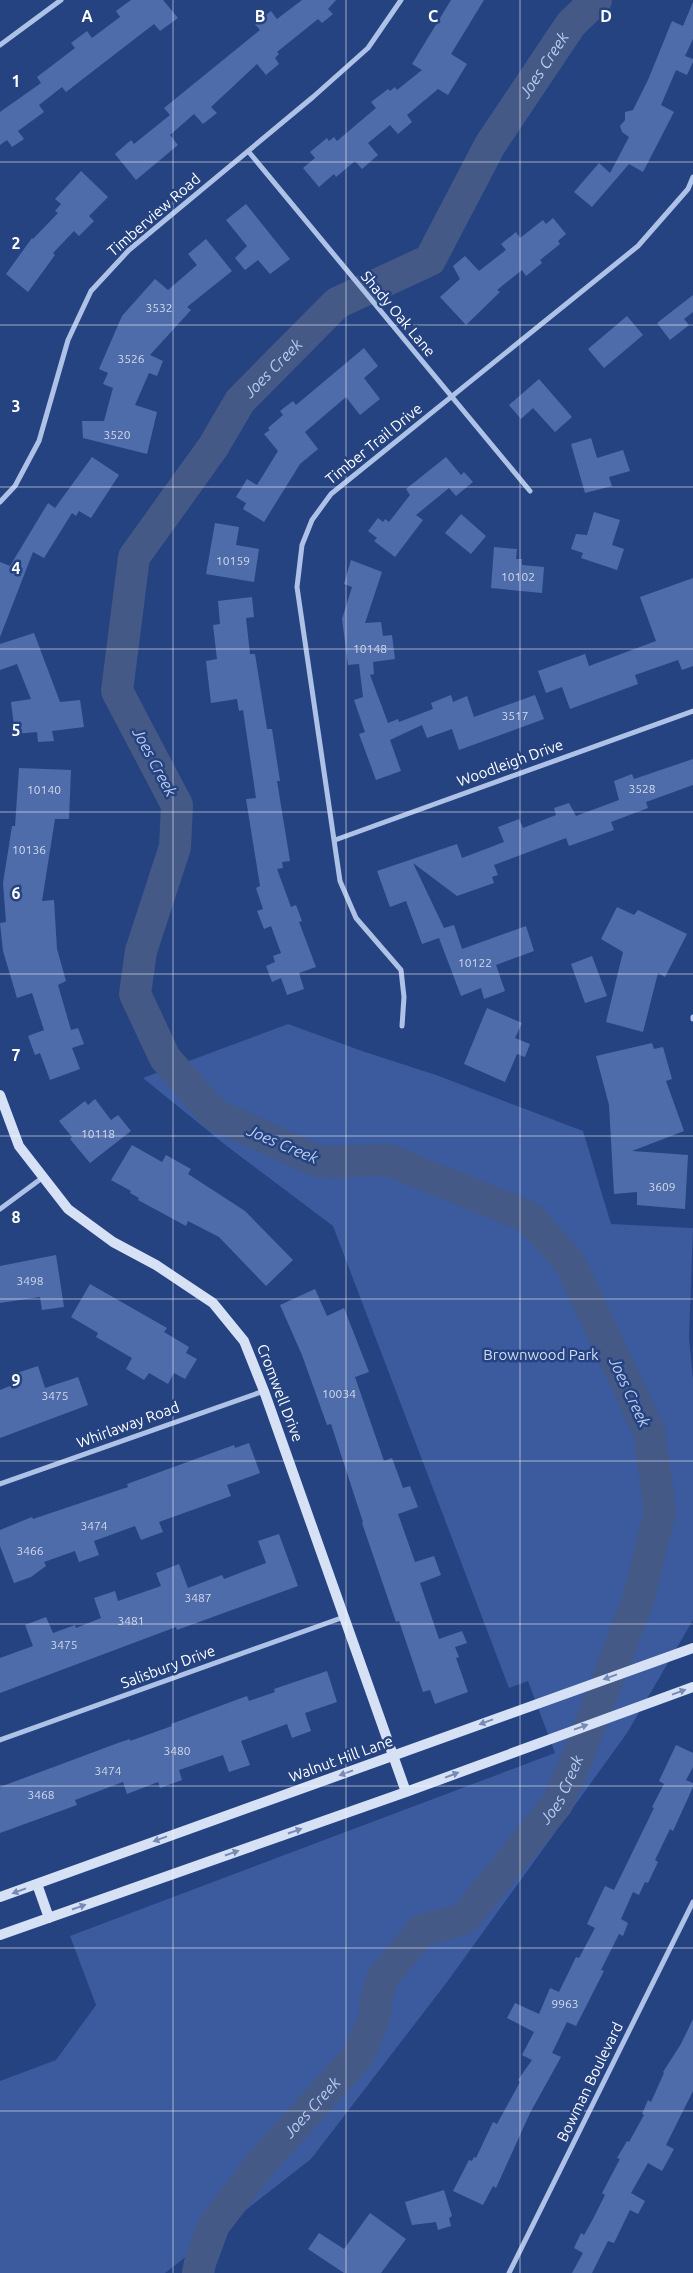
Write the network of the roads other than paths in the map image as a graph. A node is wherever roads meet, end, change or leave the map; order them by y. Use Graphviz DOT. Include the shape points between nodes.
graph roads {
  1 [pos="61,0"];
  2 [pos="401,0"];
  3 [pos="0,45"];
  4 [pos="248,151"];
  5 [pos="693,177"];
  6 [pos="451,397"];
  7 [pos="530,491"];
  8 [pos="0,502"];
  9 [pos="693,711"];
  10 [pos="336,840"];
  11 [pos="402,1026"];
  12 [pos="0,1095"];
  13 [pos="42,1178"];
  14 [pos="0,1209"];
  15 [pos="264,1391"];
  16 [pos="0,1484"];
  17 [pos="344,1617"];
  18 [pos="693,1648"];
  19 [pos="693,1687"];
  20 [pos="0,1740"];
  21 [pos="392,1756"];
  22 [pos="406,1792"];
  23 [pos="37,1884"];
  24 [pos="0,1898"];
  25 [pos="693,1902"];
  26 [pos="49,1918"];
  27 [pos="0,1935"];
  28 [pos="509,2273"];
  1 -- 3 [label="street"];
  2 -- 4 [label="street, Timberview Road" via="368,48"];
  4 -- 6 [label="street, Shady Oak Lane"];
  4 -- 8 [label="street, Timberview Road" via="129,250 91,291 68,340 39,441 15,486"];
  5 -- 6 [label="street, Timber Trail Drive" via="688,189 638,246"];
  6 -- 7 [label="street, Shady Oak Lane"];
  6 -- 10 [label="street, Timber Trail Drive" via="331,494 312,520 302,545 297,587"];
  9 -- 10 [label="street, Woodleigh Drive"];
  10 -- 11 [label="street, Timber Trail Drive" via="340,881 356,918 401,970 404,997"];
  12 -- 13 [label="main road, Cromwell Drive" via="19,1146"];
  13 -- 14 [label="street"];
  13 -- 15 [label="main road, Cromwell Drive" via="68,1210 213,1303 244,1341"];
  15 -- 16 [label="street, Whirlaway Road"];
  15 -- 17 [label="main road, Cromwell Drive"];
  17 -- 20 [label="street, Salisbury Drive"];
  17 -- 21 [label="main road, Cromwell Drive"];
  18 -- 21 [label="main road, Walnut Hill Lane, one-way"];
  22 -- 19 [label="main road, one-way"];
  21 -- 22 [label="main road, Cromwell Drive"];
  21 -- 23 [label="main road, Walnut Hill Lane, one-way"];
  26 -- 22 [label="main road, one-way"];
  23 -- 24 [label="main road, Walnut Hill Lane, one-way"];
  23 -- 26 [label="main road"];
  25 -- 28 [label="street, Bowman Boulevard"];
  26 -- 27 [label="main road"];
}
